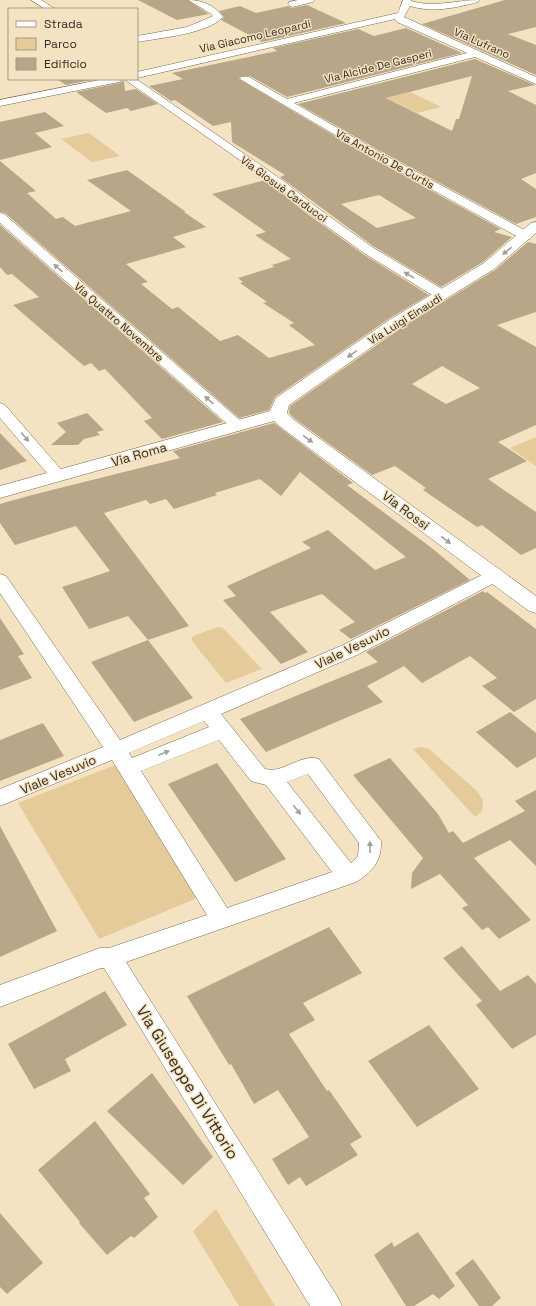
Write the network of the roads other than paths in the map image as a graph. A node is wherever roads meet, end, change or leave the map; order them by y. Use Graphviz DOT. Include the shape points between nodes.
graph roads {
  1 [pos="35,0"];
  2 [pos="192,0"];
  3 [pos="310,0"];
  4 [pos="475,0"];
  5 [pos="407,1"];
  6 [pos="434,2"];
  7 [pos="292,4"];
  8 [pos="49,8"];
  9 [pos="400,17"];
  10 [pos="415,19"];
  11 [pos="138,39"];
  12 [pos="476,54"];
  13 [pos="138,75"];
  14 [pos="245,79"];
  15 [pos="114,80"];
  16 [pos="130,80"];
  17 [pos="536,81"];
  18 [pos="0,102"];
  19 [pos="286,102"];
  20 [pos="0,217"];
  21 [pos="531,231"];
  22 [pos="442,295"];
  23 [pos="0,408"];
  24 [pos="278,414"];
  25 [pos="238,426"];
  26 [pos="58,476"];
  27 [pos="0,492"];
  28 [pos="494,576"];
  29 [pos="0,580"];
  30 [pos="6,599"];
  31 [pos="536,606"];
  32 [pos="208,712"];
  33 [pos="222,730"];
  34 [pos="115,750"];
  35 [pos="128,768"];
  36 [pos="273,779"];
  37 [pos="0,798"];
  38 [pos="348,876"];
  39 [pos="222,919"];
  40 [pos="109,958"];
  41 [pos="0,996"];
  42 [pos="327,1306"];
  1 -- 8 [label="street"];
  2 -- 11 [label="street" via="213,11 218,17 200,27"];
  3 -- 7 [label="street"];
  4 -- 6 [label="street" via="464,3"];
  5 -- 6 [label="street" via="419,6"];
  5 -- 9 [label="street"];
  6 -- 10 [label="street"];
  9 -- 10 [label="street"];
  9 -- 13 [label="street, Via Giacomo Leopardi"];
  10 -- 12 [label="street, Via Lufrano"];
  12 -- 17 [label="street, Via Lufrano"];
  12 -- 19 [label="street, Via Alcide De Gasperi"];
  14 -- 19 [label="street, Via Antonio De Curtis"];
  15 -- 18 [label="street"];
  22 -- 16 [label="street, Via Giosuè Carducci, one-way" via="368,250 281,184"];
  19 -- 21 [label="street, Via Antonio De Curtis" via="434,186"];
  25 -- 20 [label="street, Via Quattro Novembre, one-way"];
  21 -- 22 [label="street, Via Luigi Einaudi, one-way" via="489,266"];
  22 -- 24 [label="street, Via Luigi Einaudi, one-way" via="394,324 282,402"];
  23 -- 26 [label="street, one-way"];
  24 -- 25 [label="street, Via Roma"];
  24 -- 28 [label="street, Via Rossi, one-way"];
  25 -- 26 [label="street, Via Roma"];
  26 -- 27 [label="street, Via Roma"];
  28 -- 31 [label="street, Via Rossi"];
  28 -- 32 [label="street, Viale Vesuvio" via="350,650"];
  29 -- 30 [label="street, Viale Vesuvio"];
  30 -- 34 [label="street, Viale Vesuvio"];
  32 -- 33 [label="street"];
  32 -- 34 [label="street, Viale Vesuvio"];
  35 -- 33 [label="street, one-way"];
  33 -- 36 [label="street" via="258,775"];
  34 -- 35 [label="street, Viale Vesuvio"];
  34 -- 37 [label="street, Viale Vesuvio"];
  35 -- 39 [label="street, Viale Vesuvio"];
  36 -- 38 [label="street, one-way"];
  38 -- 36 [label="street, one-way" via="363,867 368,860 371,851 370,841 312,764"];
  38 -- 39 [label="street"];
  39 -- 40 [label="street"];
  40 -- 41 [label="street" via="100,958"];
  40 -- 42 [label="street, Via Giuseppe Di Vittorio"];
}
